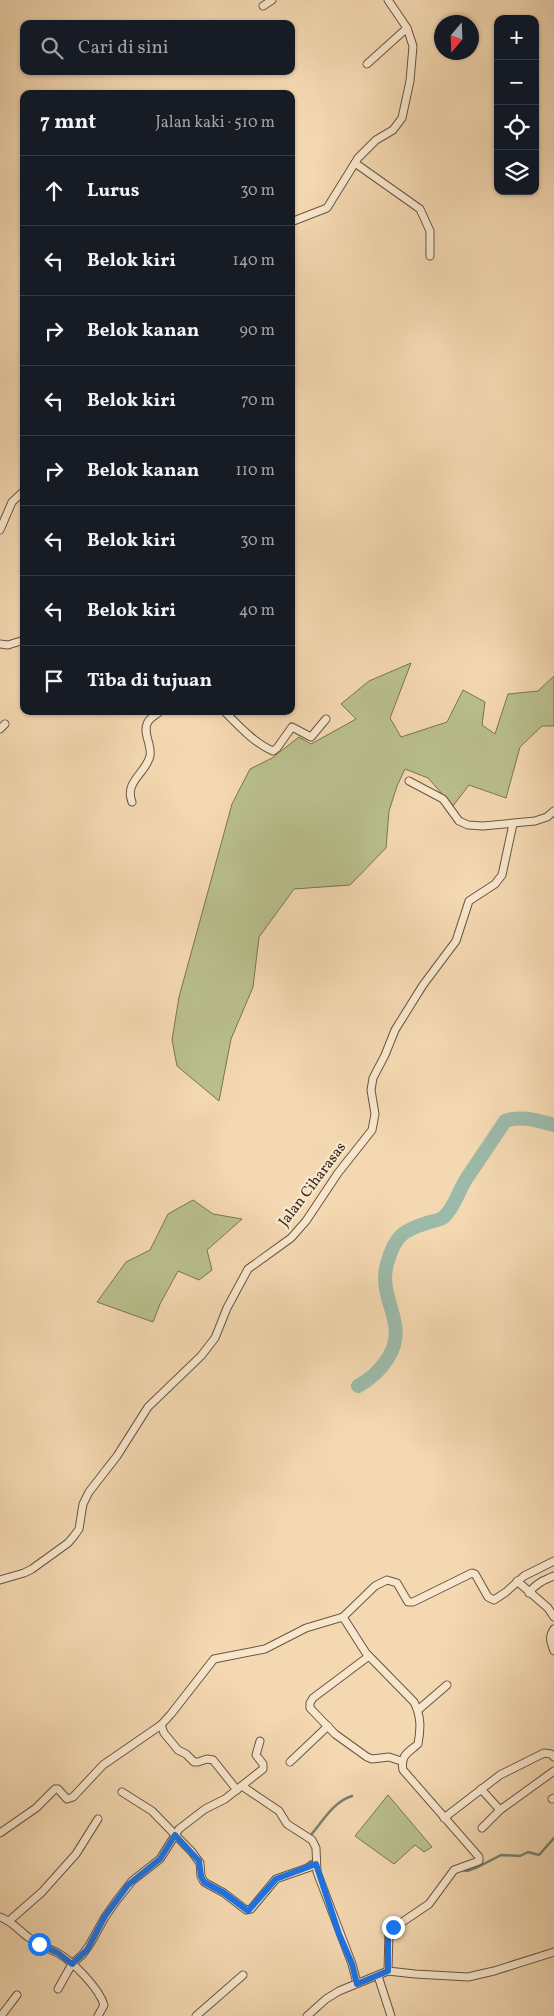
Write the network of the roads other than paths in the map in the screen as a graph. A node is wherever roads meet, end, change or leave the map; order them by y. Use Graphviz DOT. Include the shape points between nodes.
graph roads {
  1 [pos="272,0"];
  2 [pos="388,0"];
  3 [pos="263,6"];
  4 [pos="407,28"];
  5 [pos="367,64"];
  6 [pos="355,163"];
  7 [pos="295,220"];
  8 [pos="430,256"];
  9 [pos="20,495"];
  10 [pos="0,530"];
  11 [pos="20,642"];
  12 [pos="0,644"];
  13 [pos="154,715"];
  14 [pos="228,715"];
  15 [pos="326,719"];
  16 [pos="409,781"];
  17 [pos="132,802"];
  18 [pos="554,811"];
  19 [pos="512,824"];
  20 [pos="554,1562"];
  21 [pos="554,1576"];
  22 [pos="0,1580"];
  23 [pos="517,1580"];
  24 [pos="529,1593"];
  25 [pos="343,1617"];
  26 [pos="554,1617"];
  27 [pos="554,1629"];
  28 [pos="554,1651"];
  29 [pos="369,1656"];
  30 [pos="447,1685"];
  31 [pos="418,1710"];
  32 [pos="161,1725"];
  33 [pos="328,1726"];
  34 [pos="260,1741"];
  35 [pos="554,1757"];
  36 [pos="290,1762"];
  37 [pos="401,1762"];
  38 [pos="554,1771"];
  39 [pos="239,1788"];
  40 [pos="481,1788"];
  41 [pos="122,1792"];
  42 [pos="500,1810"];
  43 [pos="98,1818"];
  44 [pos="444,1818"];
  45 [pos="482,1828"];
  46 [pos="0,1833"];
  47 [pos="175,1835"];
  48 [pos="316,1864"];
  49 [pos="0,1917"];
  50 [pos="10,1920"];
  51 [pos="554,1952"];
  52 [pos="72,1964"];
  53 [pos="388,1971"];
  54 [pos="244,1976"];
  55 [pos="378,1976"];
  56 [pos="357,1984"];
  57 [pos="58,1990"];
  58 [pos="17,1995"];
  59 [pos="100,2015"];
  60 [pos="1,2016"];
  61 [pos="196,2016"];
  62 [pos="307,2016"];
  63 [pos="391,2016"];
  1 -- 3 [label="street"];
  2 -- 4 [label="street"];
  4 -- 5 [label="street"];
  4 -- 6 [label="street" via="414,54 402,118"];
  6 -- 7 [label="street" via="327,208"];
  6 -- 8 [label="street" via="420,209 430,231"];
  9 -- 10 [label="street" via="12,502"];
  11 -- 12 [label="street" via="8,646"];
  13 -- 17 [label="street" via="146,729 150,756 131,788"];
  14 -- 15 [label="street" via="273,751 292,727 311,737"];
  16 -- 19 [label="street" via="443,799 460,822 473,826"];
  18 -- 19 [label="street" via="542,820"];
  19 -- 22 [label="street, Jalan Ciharasas" via="502,875 495,884 469,901 456,941 395,1030 373,1078 374,1122 369,1134 291,1238 248,1269 215,1338 148,1407 89,1492 74,1536 24,1574"];
  20 -- 23 [label="street"];
  21 -- 24 [label="street" via="539,1583"];
  23 -- 24 [label="street"];
  23 -- 25 [label="street" via="494,1600 488,1597 478,1577 472,1574 408,1602 397,1582 387,1580 375,1586"];
  24 -- 26 [label="street"];
  25 -- 29 [label="street"];
  25 -- 32 [label="street" via="306,1628 265,1649 214,1659"];
  27 -- 28 [label="street" via="550,1635"];
  29 -- 31 [label="street"];
  29 -- 33 [label="street" via="310,1703 310,1708"];
  30 -- 31 [label="street"];
  31 -- 37 [label="street" via="421,1724 418,1744"];
  32 -- 39 [label="street" via="178,1750 194,1762 213,1760"];
  32 -- 46 [label="street" via="102,1765 73,1797 67,1800 55,1789 36,1808"];
  33 -- 36 [label="street"];
  33 -- 37 [label="street" via="354,1749 372,1759 389,1757"];
  34 -- 39 [label="street" via="256,1755 263,1764 262,1769"];
  35 -- 40 [label="street" via="549,1753 540,1754"];
  37 -- 44 [label="street" via="409,1778"];
  38 -- 42 [label="street"];
  39 -- 47 [label="street" via="205,1809"];
  39 -- 48 [label="street" via="279,1811 290,1826 309,1837 316,1848"];
  40 -- 42 [label="street"];
  40 -- 44 [label="street"];
  41 -- 47 [label="street" via="142,1804"];
  42 -- 45 [label="street"];
  43 -- 50 [label="street" via="76,1854 42,1892"];
  44 -- 53 [label="street" via="479,1856 479,1861 454,1870 429,1904 389,1931"];
  47 -- 48 [label="street" via="199,1861 204,1882 248,1911 276,1879"];
  47 -- 52 [label="street" via="160,1859 128,1885 105,1916 87,1950"];
  48 -- 56 [label="street"];
  49 -- 50 [label="street"];
  50 -- 52 [label="street" via="25,1936"];
  51 -- 53 [label="street" via="468,1977"];
  52 -- 57 [label="street"];
  52 -- 59 [label="street" via="101,1997 104,2005"];
  53 -- 55 [label="street"];
  54 -- 61 [label="street"];
  55 -- 56 [label="street"];
  55 -- 63 [label="street"];
  56 -- 62 [label="street" via="326,1999"];
  58 -- 60 [label="street"];
}
